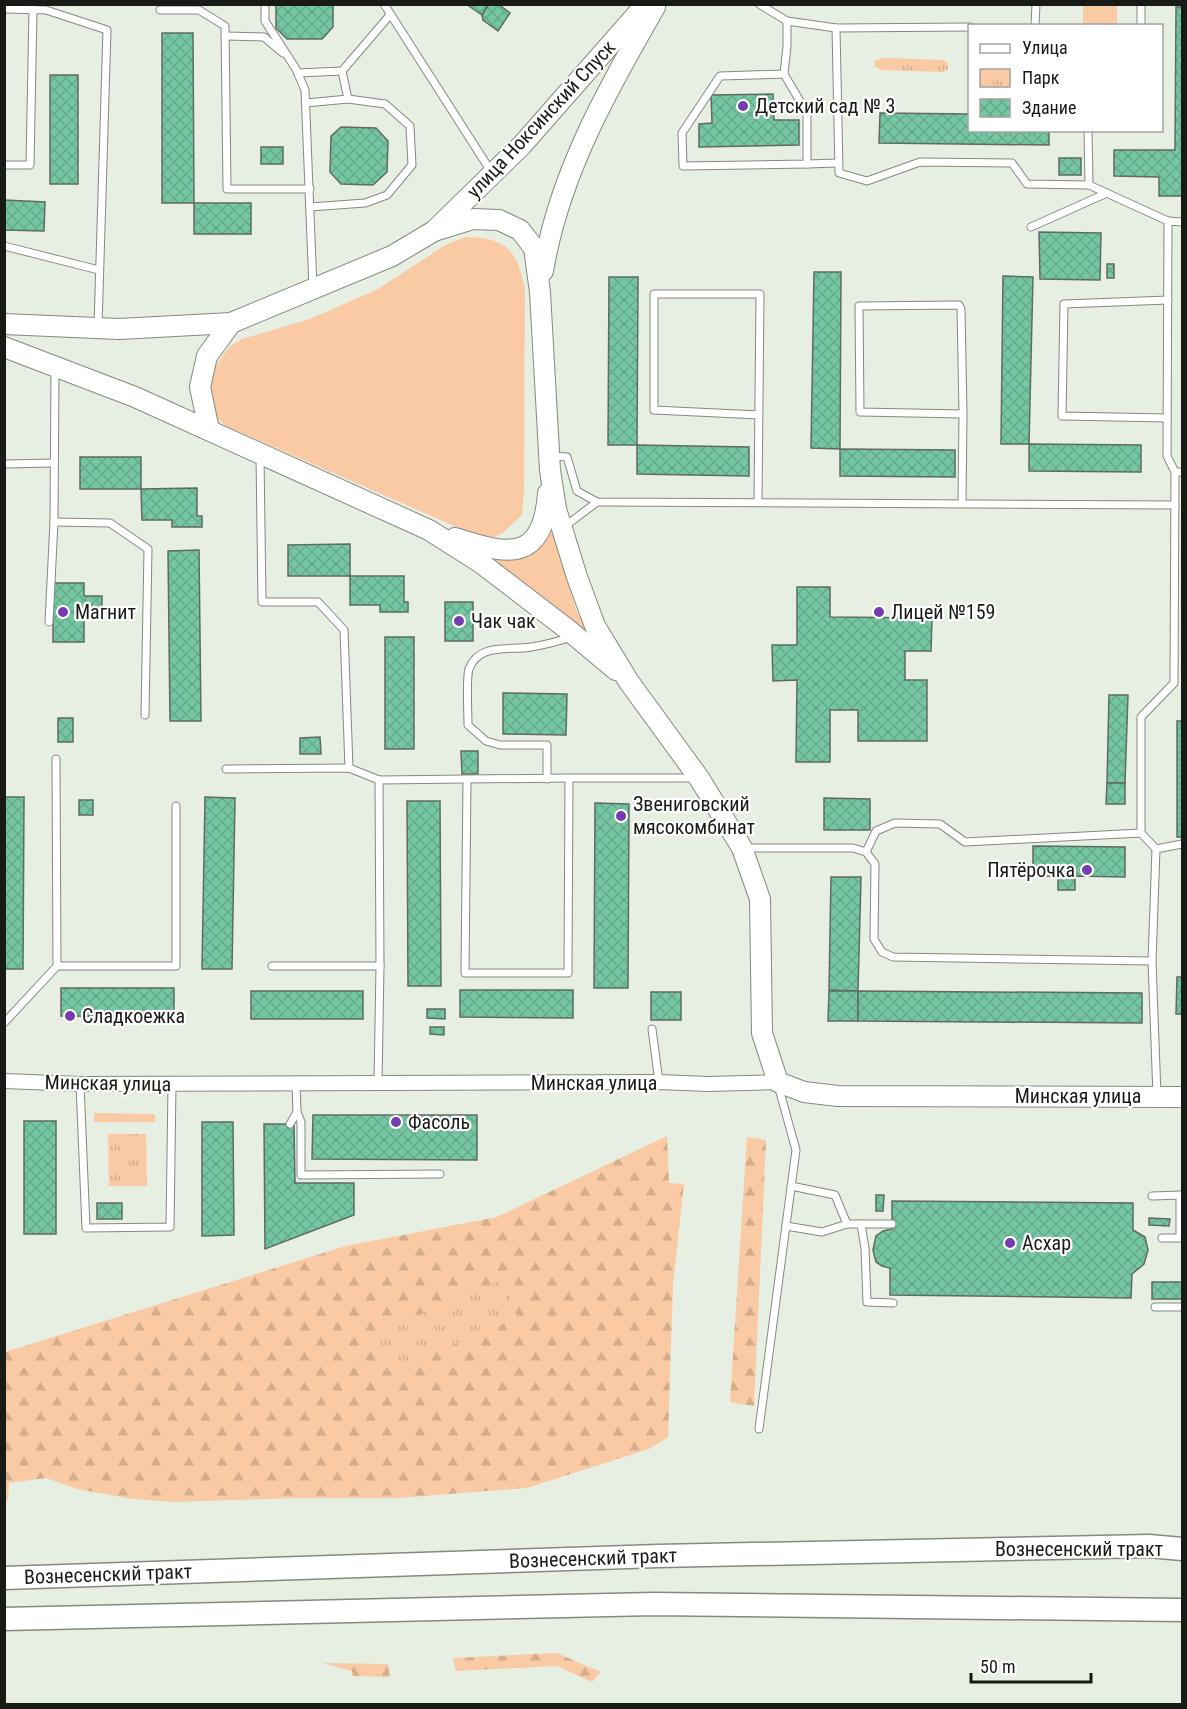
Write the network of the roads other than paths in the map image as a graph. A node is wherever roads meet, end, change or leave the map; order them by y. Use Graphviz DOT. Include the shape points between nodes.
graph roads {
  1 [pos="265,4"];
  2 [pos="384,4"];
  3 [pos="646,4"];
  4 [pos="656,4"];
  5 [pos="759,4"];
  6 [pos="1035,4"];
  7 [pos="1141,4"];
  8 [pos="4,9"];
  9 [pos="33,9"];
  10 [pos="160,10"];
  11 [pos="390,15"];
  12 [pos="787,21"];
  13 [pos="1035,24"];
  14 [pos="1141,24"];
  15 [pos="968,27"];
  16 [pos="836,28"];
  17 [pos="225,36"];
  18 [pos="288,57"];
  19 [pos="342,71"];
  20 [pos="298,73"];
  21 [pos="784,74"];
  22 [pos="348,99"];
  23 [pos="306,103"];
  24 [pos="1088,132"];
  25 [pos="838,163"];
  26 [pos="807,164"];
  27 [pos="4,165"];
  28 [pos="492,173"];
  29 [pos="1089,185"];
  30 [pos="310,189"];
  31 [pos="1107,194"];
  32 [pos="310,207"];
  33 [pos="1168,221"];
  34 [pos="1182,222"];
  35 [pos="1031,226"];
  36 [pos="434,231"];
  37 [pos="4,246"];
  38 [pos="99,270"];
  39 [pos="313,289"];
  40 [pos="540,292"];
  41 [pos="1168,300"];
  42 [pos="231,323"];
  43 [pos="4,324"];
  44 [pos="98,329"];
  45 [pos="4,347"];
  46 [pos="55,366"];
  47 [pos="963,414"];
  48 [pos="759,415"];
  49 [pos="1167,418"];
  50 [pos="209,430"];
  51 [pos="260,453"];
  52 [pos="54,463"];
  53 [pos="550,463"];
  54 [pos="4,464"];
  55 [pos="1179,472"];
  56 [pos="597,502"];
  57 [pos="758,502"];
  58 [pos="962,503"];
  59 [pos="1175,504"];
  60 [pos="54,522"];
  61 [pos="562,528"];
  62 [pos="429,530"];
  63 [pos="49,622"];
  64 [pos="576,637"];
  65 [pos="629,682"];
  66 [pos="145,714"];
  67 [pos="56,759"];
  68 [pos="349,768"];
  69 [pos="226,769"];
  70 [pos="569,778"];
  71 [pos="699,778"];
  72 [pos="547,779"];
  73 [pos="379,780"];
  74 [pos="467,780"];
  75 [pos="176,806"];
  76 [pos="1141,833"];
  77 [pos="1182,844"];
  78 [pos="742,848"];
  79 [pos="1156,849"];
  80 [pos="866,852"];
  81 [pos="1152,961"];
  82 [pos="57,966"];
  83 [pos="272,966"];
  84 [pos="380,966"];
  85 [pos="4,1023"];
  86 [pos="652,1029"];
  87 [pos="4,1081"];
  88 [pos="659,1082"];
  89 [pos="777,1082"];
  90 [pos="80,1084"];
  91 [pos="172,1084"];
  92 [pos="296,1084"];
  93 [pos="378,1084"];
  94 [pos="1156,1096"];
  95 [pos="1182,1097"];
  96 [pos="297,1112"];
  97 [pos="290,1124"];
  98 [pos="440,1174"];
  99 [pos="791,1186"];
  100 [pos="1181,1195"];
  101 [pos="1152,1196"];
  102 [pos="847,1224"];
  103 [pos="861,1224"];
  104 [pos="892,1224"];
  105 [pos="786,1226"];
  106 [pos="1162,1238"];
  107 [pos="893,1303"];
  108 [pos="1155,1307"];
  109 [pos="1182,1307"];
  110 [pos="759,1429"];
  111 [pos="1182,1549"];
  112 [pos="4,1578"];
  113 [pos="1182,1610"];
  114 [pos="4,1619"];
  1 -- 18 [label="lane" via="265,21"];
  2 -- 11 [label="lane"];
  3 -- 28 [label="street, улица Ноксинский Спуск" via="522,145"];
  4 -- 40 [label="street, улица Ноксинский Спуск" via="578,152 548,241"];
  5 -- 12 [label="lane"];
  6 -- 13 [label="lane"];
  7 -- 14 [label="lane"];
  8 -- 9 [label="lane"];
  9 -- 27 [label="lane" via="30,165"];
  9 -- 38 [label="lane" via="106,30"];
  10 -- 17 [label="lane" via="200,10 225,26"];
  11 -- 19 [label="lane"];
  11 -- 28 [label="lane"];
  12 -- 16 [label="lane"];
  12 -- 21 [label="lane"];
  15 -- 16 [label="lane"];
  16 -- 25 [label="lane"];
  17 -- 18 [label="lane" via="264,37"];
  17 -- 30 [label="lane" via="227,189"];
  18 -- 20 [label="lane"];
  19 -- 20 [label="lane"];
  19 -- 22 [label="lane"];
  20 -- 23 [label="lane"];
  21 -- 26 [label="lane" via="807,113"];
  21 -- 26 [label="lane" via="720,76 682,133 683,166"];
  22 -- 23 [label="lane"];
  22 -- 32 [label="lane" via="384,104 410,126 412,165 387,195 365,203"];
  23 -- 30 [label="lane"];
  24 -- 29 [label="lane"];
  25 -- 26 [label="lane"];
  25 -- 29 [label="lane" via="839,173 867,181 920,162 1012,163 1027,184"];
  28 -- 36 [label="street, улица Ноксинский Спуск"];
  29 -- 31 [label="lane"];
  30 -- 32 [label="lane"];
  31 -- 33 [label="lane"];
  31 -- 35 [label="lane"];
  32 -- 39 [label="lane"];
  33 -- 34 [label="lane"];
  33 -- 41 [label="lane"];
  36 -- 39 [label="street, улица Ноксинский Спуск" via="392,256"];
  36 -- 40 [label="street, улица Ноксинский Спуск" via="473,219 499,220 520,230 534,248"];
  37 -- 38 [label="lane"];
  38 -- 44 [label="lane"];
  39 -- 42 [label="street, улица Ноксинский Спуск"];
  40 -- 53 [label="street, улица Ноксинский Спуск"];
  41 -- 49 [label="lane"];
  41 -- 49 [label="lane" via="1064,304 1062,416"];
  42 -- 44 [label="street, улица Ноксинский Спуск"];
  42 -- 50 [label="street" via="207,356 200,387"];
  43 -- 44 [label="street, улица Ноксинский Спуск"];
  45 -- 46 [label="street, улица Ноксинский Спуск"];
  46 -- 50 [label="street, улица Ноксинский Спуск"];
  46 -- 52 [label="lane"];
  47 -- 47 [label="lane" via="959,305 859,306 860,412"];
  47 -- 58 [label="lane"];
  48 -- 48 [label="lane" via="760,294 654,294 654,410"];
  48 -- 57 [label="lane"];
  49 -- 55 [label="lane" via="1167,456"];
  50 -- 51 [label="street, улица Ноксинский Спуск"];
  51 -- 62 [label="street, улица Ноксинский Спуск"];
  51 -- 68 [label="lane" via="262,602 318,602 344,630"];
  52 -- 54 [label="lane"];
  52 -- 60 [label="lane"];
  53 -- 56 [label="lane" via="567,457 577,491"];
  53 -- 61 [label="street, улица Ноксинский Спуск"];
  53 -- 62 [label="street, улица Ноксинский Спуск" via="546,514 538,535 522,547 507,551 488,549"];
  55 -- 59 [label="lane"];
  56 -- 57 [label="lane"];
  56 -- 61 [label="lane"];
  57 -- 58 [label="lane"];
  58 -- 59 [label="lane"];
  59 -- 76 [label="lane" via="1174,683 1141,717"];
  60 -- 63 [label="lane"];
  60 -- 66 [label="lane" via="110,523 148,549"];
  61 -- 65 [label="street, улица Ноксинский Спуск" via="595,626"];
  62 -- 64 [label="street, улица Ноксинский Спуск" via="481,563"];
  64 -- 65 [label="street, улица Ноксинский Спуск"];
  64 -- 72 [label="lane" via="530,648 494,649 479,655 469,670 468,725 486,741 500,745 547,745"];
  65 -- 71 [label="street, улица Ноксинский Спуск"];
  67 -- 82 [label="lane"];
  68 -- 69 [label="lane"];
  68 -- 73 [label="lane"];
  70 -- 71 [label="lane"];
  70 -- 72 [label="lane"];
  70 -- 74 [label="lane" via="568,973 465,973"];
  71 -- 78 [label="street, улица Ноксинский Спуск"];
  72 -- 74 [label="lane"];
  73 -- 74 [label="lane"];
  73 -- 84 [label="lane"];
  75 -- 82 [label="lane" via="176,966"];
  76 -- 79 [label="lane"];
  76 -- 80 [label="lane" via="965,842 940,824 895,823 876,831"];
  77 -- 79 [label="lane"];
  78 -- 80 [label="lane" via="854,848"];
  78 -- 89 [label="street, улица Ноксинский Спуск" via="760,899 762,1033"];
  79 -- 81 [label="lane"];
  80 -- 81 [label="lane" via="875,864 874,939 882,952 893,957"];
  81 -- 94 [label="lane"];
  82 -- 85 [label="lane"];
  83 -- 84 [label="lane"];
  84 -- 93 [label="lane"];
  86 -- 88 [label="lane"];
  87 -- 90 [label="street, Минская улица"];
  88 -- 89 [label="street, Минская улица"];
  88 -- 93 [label="street, Минская улица"];
  89 -- 94 [label="street, Минская улица" via="804,1092 838,1096"];
  89 -- 99 [label="lane" via="796,1150"];
  90 -- 91 [label="street, Минская улица"];
  90 -- 91 [label="lane" via="86,1228 170,1227"];
  91 -- 92 [label="street, Минская улица"];
  92 -- 93 [label="street, Минская улица"];
  92 -- 96 [label="lane"];
  94 -- 95 [label="street, Минская улица"];
  96 -- 97 [label="lane"];
  96 -- 98 [label="lane" via="301,1122 301,1175"];
  99 -- 102 [label="lane" via="835,1195"];
  99 -- 105 [label="lane"];
  100 -- 101 [label="lane"];
  100 -- 106 [label="lane" via="1180,1238"];
  102 -- 103 [label="lane"];
  102 -- 105 [label="lane" via="822,1232"];
  103 -- 104 [label="lane"];
  103 -- 107 [label="lane" via="867,1302"];
  105 -- 110 [label="lane"];
  108 -- 109 [label="lane"];
  111 -- 112 [label="main road, Вознесенский тракт" via="1149,1546 658,1556"];
  113 -- 114 [label="main road" via="653,1604"];
}
